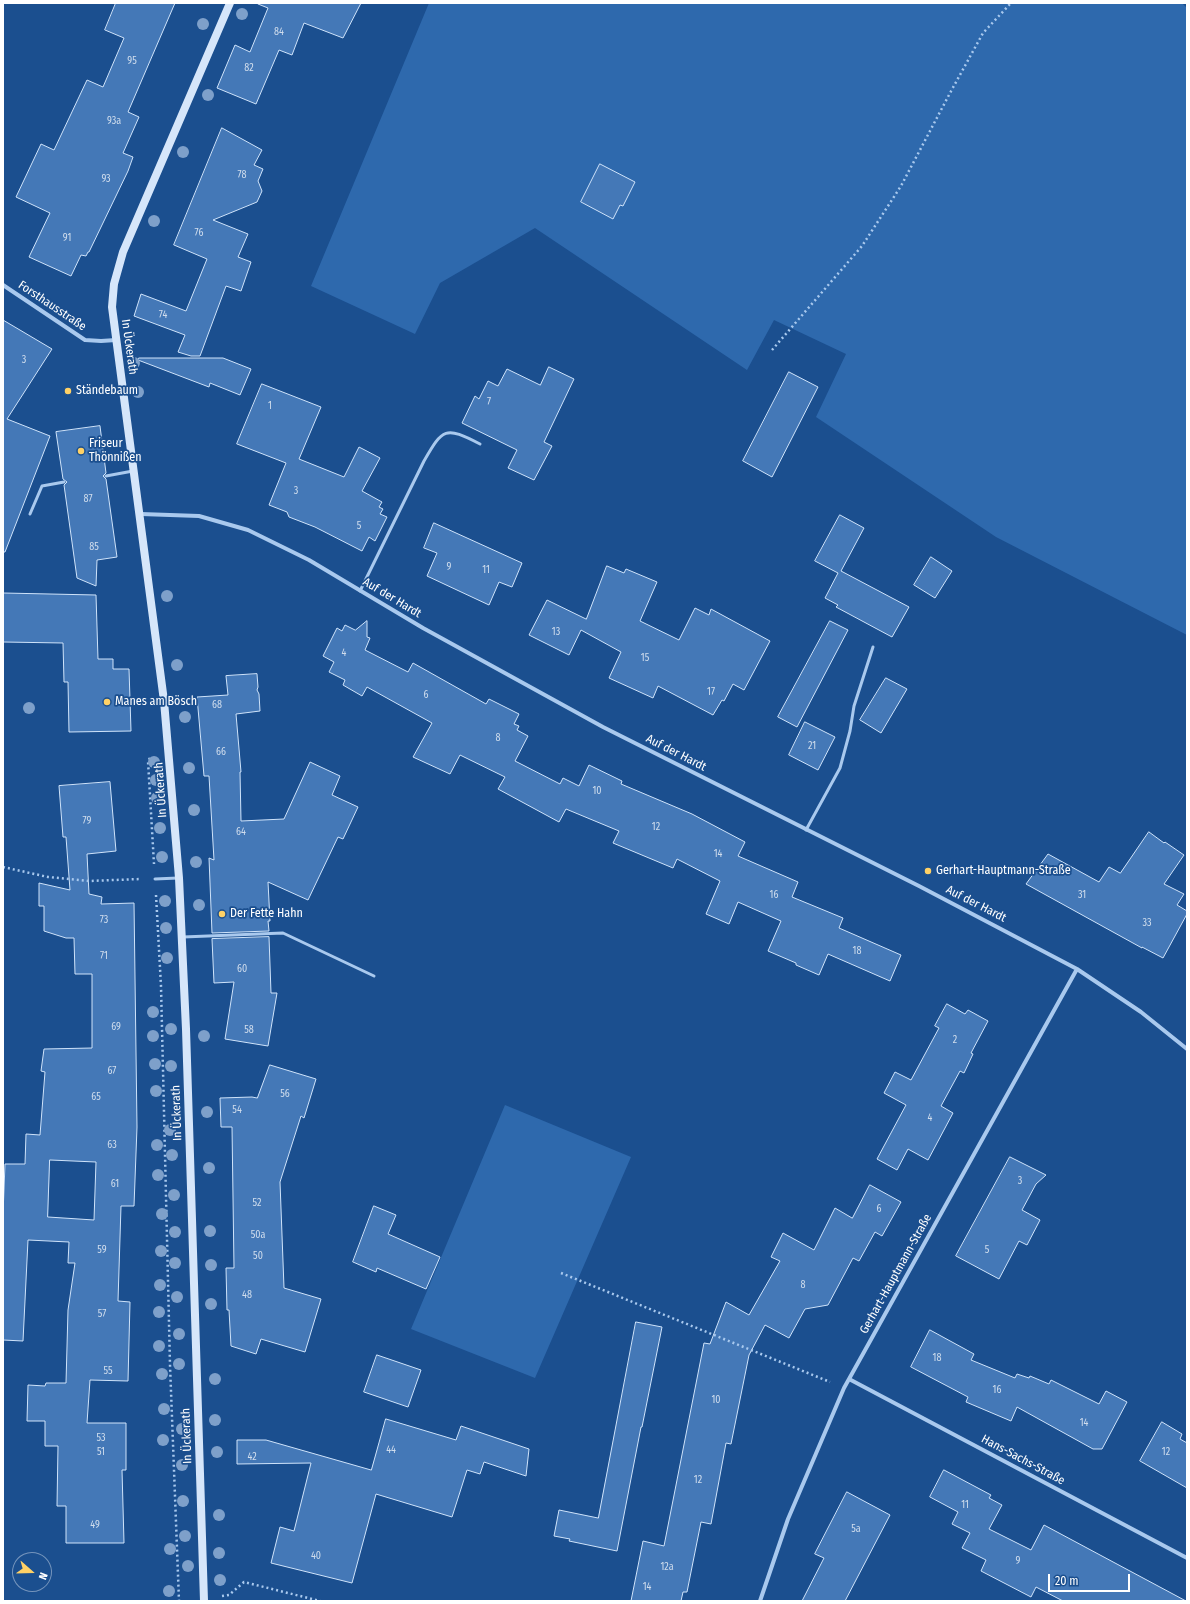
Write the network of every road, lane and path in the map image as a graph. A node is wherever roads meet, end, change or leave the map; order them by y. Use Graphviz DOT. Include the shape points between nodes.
graph roads {
  1 [pos="230,3"];
  2 [pos="1011,3"];
  3 [pos="3,285"];
  4 [pos="116,340"];
  5 [pos="772,350"];
  6 [pos="480,444"];
  7 [pos="135,471"];
  8 [pos="106,476"];
  9 [pos="64,482"];
  10 [pos="30,514"];
  11 [pos="141,514"];
  12 [pos="360,591"];
  13 [pos="873,647"];
  14 [pos="168,738"];
  15 [pos="806,830"];
  16 [pos="3,866"];
  17 [pos="179,878"];
  18 [pos="155,879"];
  19 [pos="183,937"];
  20 [pos="1076,969"];
  21 [pos="374,976"];
  22 [pos="1187,1049"];
  23 [pos="561,1273"];
  24 [pos="849,1379"];
  25 [pos="844,1388"];
  26 [pos="1187,1558"];
  27 [pos="204,1599"];
  28 [pos="179,1601"];
  29 [pos="320,1601"];
  30 [pos="760,1601"];
  1 -- 4 [label="main road, In Ückerath" via="120,262 112,296"];
  2 -- 5 [label="path" via="983,33 901,186 862,246"];
  3 -- 4 [label="street, Forsthausstraße" via="85,340"];
  4 -- 7 [label="main road, In Ückerath"];
  6 -- 12 [label="lane" via="452,432 444,434 436,441"];
  7 -- 8 [label="lane"];
  7 -- 11 [label="main road, In Ückerath"];
  9 -- 10 [label="lane" via="42,486"];
  11 -- 12 [label="street, Auf der Hardt" via="199,516 248,530 309,560"];
  11 -- 14 [label="main road, In Ückerath"];
  12 -- 15 [label="street, Auf der Hardt" via="603,727"];
  13 -- 15 [label="lane" via="854,706 840,768"];
  14 -- 17 [label="main road, In Ückerath"];
  14 -- 18 [label="path" via="148,761"];
  15 -- 20 [label="street, Auf der Hardt"];
  16 -- 18 [label="path" via="48,877 88,881"];
  17 -- 18 [label="lane"];
  17 -- 19 [label="main road, In Ückerath"];
  18 -- 28 [label="path" via="161,986 170,1365"];
  19 -- 21 [label="lane" via="283,933"];
  19 -- 27 [label="main road, In Ückerath"];
  20 -- 22 [label="street, Auf der Hardt" via="1141,1012"];
  20 -- 24 [label="street, Gerhart-Hauptmann-Straße"];
  23 -- 25 [label="path"];
  24 -- 25 [label="street, Gerhart-Hauptmann-Straße"];
  24 -- 26 [label="street, Hans-Sachs-Straße"];
  25 -- 30 [label="street, Gerhart-Hauptmann-Straße" via="788,1519"];
  27 -- 29 [label="path" via="229,1595 244,1582"];
}
